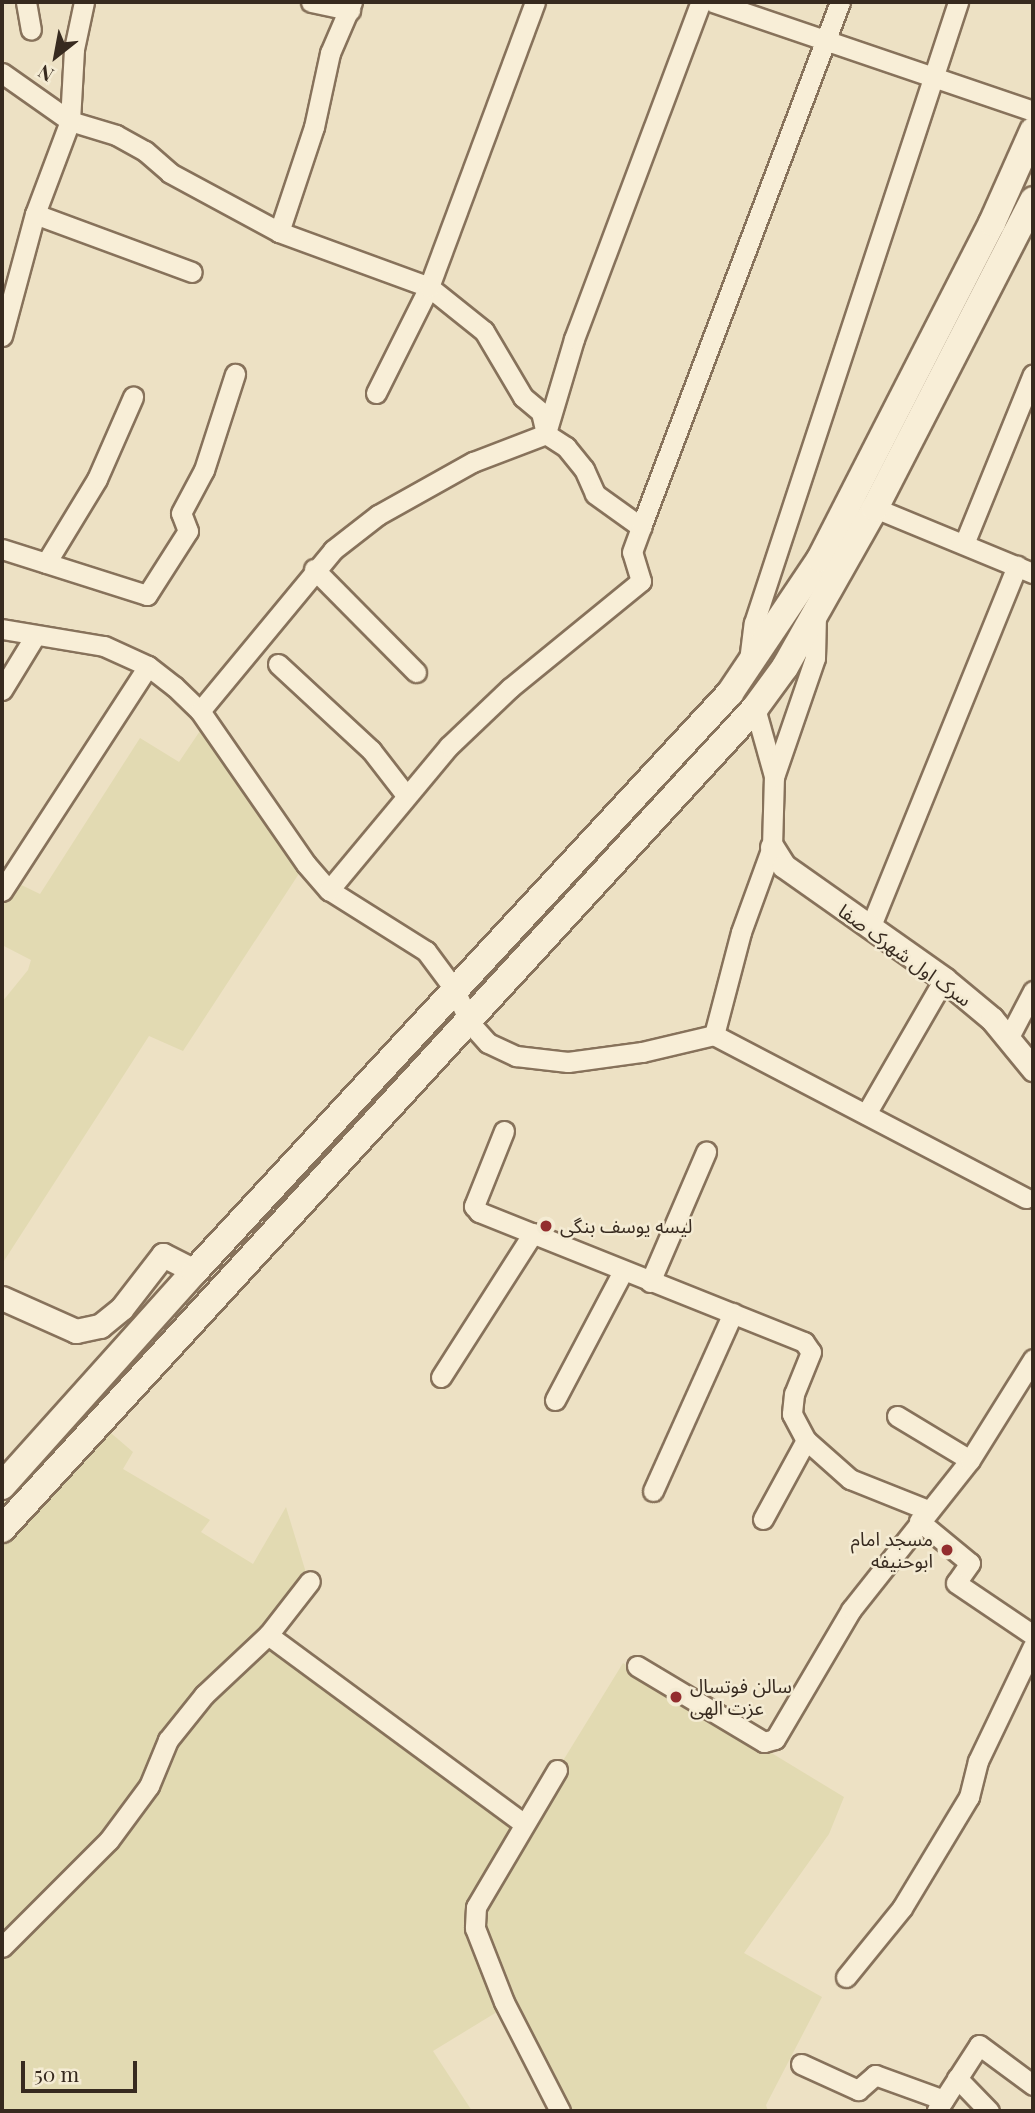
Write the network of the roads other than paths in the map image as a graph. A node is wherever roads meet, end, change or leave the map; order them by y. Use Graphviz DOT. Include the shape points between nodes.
graph roads {
  1 [pos="26,2"];
  2 [pos="84,2"];
  3 [pos="312,2"];
  4 [pos="534,2"];
  5 [pos="701,2"];
  6 [pos="713,2"];
  7 [pos="840,2"];
  8 [pos="958,2"];
  9 [pos="351,6"];
  10 [pos="31,30"];
  11 [pos="826,38"];
  12 [pos="2,73"];
  13 [pos="933,76"];
  14 [pos="1033,111"];
  15 [pos="70,121"];
  16 [pos="1033,131"];
  17 [pos="1033,200"];
  18 [pos="36,214"];
  19 [pos="279,232"];
  20 [pos="192,272"];
  21 [pos="429,287"];
  22 [pos="2,336"];
  23 [pos="235,374"];
  24 [pos="1033,374"];
  25 [pos="376,393"];
  26 [pos="132,397"];
  27 [pos="546,434"];
  28 [pos="875,508"];
  29 [pos="641,527"];
  30 [pos="964,544"];
  31 [pos="2,549"];
  32 [pos="46,563"];
  33 [pos="314,569"];
  34 [pos="1025,570"];
  35 [pos="816,614"];
  36 [pos="2,629"];
  37 [pos="35,636"];
  38 [pos="755,659"];
  39 [pos="278,664"];
  40 [pos="148,666"];
  41 [pos="785,667"];
  42 [pos="416,672"];
  43 [pos="2,690"];
  44 [pos="755,708"];
  45 [pos="200,711"];
  46 [pos="774,777"];
  47 [pos="405,794"];
  48 [pos="772,847"];
  49 [pos="329,890"];
  50 [pos="2,891"];
  51 [pos="870,928"];
  52 [pos="944,979"];
  53 [pos="455,990"];
  54 [pos="1033,991"];
  55 [pos="469,1022"];
  56 [pos="714,1035"];
  57 [pos="1009,1037"];
  58 [pos="1033,1069"];
  59 [pos="866,1114"];
  60 [pos="504,1131"];
  61 [pos="706,1152"];
  62 [pos="1026,1198"];
  63 [pos="533,1233"];
  64 [pos="195,1270"];
  65 [pos="623,1271"];
  66 [pos="650,1282"];
  67 [pos="2,1298"];
  68 [pos="733,1313"];
  69 [pos="1033,1359"];
  70 [pos="441,1377"];
  71 [pos="555,1400"];
  72 [pos="897,1416"];
  73 [pos="806,1440"];
  74 [pos="970,1460"];
  75 [pos="2,1486"];
  76 [pos="653,1491"];
  77 [pos="924,1516"];
  78 [pos="763,1519"];
  79 [pos="2,1529"];
  80 [pos="310,1581"];
  81 [pos="268,1635"];
  82 [pos="1033,1635"];
  83 [pos="1033,1646"];
  84 [pos="637,1666"];
  85 [pos="557,1770"];
  86 [pos="524,1824"];
  87 [pos="2,1947"];
  88 [pos="846,1977"];
  89 [pos="801,2064"];
  90 [pos="957,2078"];
  91 [pos="1033,2085"];
  92 [pos="940,2106"];
  93 [pos="560,2111"];
  94 [pos="989,2111"];
  1 -- 10 [label="street"];
  2 -- 15 [label="street" via="74,49"];
  3 -- 9 [label="street"];
  4 -- 21 [label="street"];
  5 -- 27 [label="street" via="574,339"];
  6 -- 11 [label="street"];
  7 -- 11 [label="street"];
  8 -- 13 [label="street"];
  9 -- 19 [label="street" via="330,52 314,127"];
  11 -- 13 [label="street"];
  11 -- 29 [label="street"];
  12 -- 15 [label="street"];
  13 -- 14 [label="street"];
  13 -- 38 [label="street" via="754,623"];
  15 -- 18 [label="street"];
  15 -- 19 [label="street" via="116,135 145,151 170,173"];
  16 -- 38 [label="main road" via="992,223 820,559"];
  17 -- 28 [label="main road"];
  18 -- 20 [label="street"];
  18 -- 22 [label="street"];
  19 -- 21 [label="street"];
  21 -- 25 [label="street"];
  21 -- 27 [label="street" via="484,331 523,397 541,412"];
  23 -- 32 [label="street" via="204,470 181,513 188,531 147,595"];
  24 -- 30 [label="street"];
  26 -- 32 [label="street" via="97,479"];
  27 -- 29 [label="street" via="566,447 584,469 594,494"];
  27 -- 33 [label="street" via="473,462 378,515"];
  28 -- 30 [label="street"];
  28 -- 35 [label="main road"];
  29 -- 47 [label="street" via="632,552 641,581 510,688"];
  30 -- 34 [label="street"];
  31 -- 32 [label="street"];
  33 -- 42 [label="street"];
  33 -- 45 [label="street"];
  34 -- 51 [label="street"];
  35 -- 41 [label="main road"];
  35 -- 46 [label="street" via="815,658"];
  36 -- 37 [label="street"];
  37 -- 40 [label="street" via="104,646"];
  37 -- 43 [label="street"];
  38 -- 41 [label="main road"];
  38 -- 53 [label="main road"];
  39 -- 47 [label="street" via="371,750"];
  40 -- 45 [label="street"];
  40 -- 50 [label="street"];
  41 -- 44 [label="main road"];
  44 -- 46 [label="street"];
  44 -- 55 [label="main road"];
  45 -- 49 [label="street"];
  46 -- 48 [label="street"];
  47 -- 49 [label="street"];
  48 -- 51 [label="street, سرک اول شهرک صفا" via="784,866"];
  48 -- 56 [label="street" via="741,932"];
  49 -- 53 [label="street" via="426,951"];
  51 -- 52 [label="street, سرک اول شهرک صفا"];
  52 -- 57 [label="street, سرک اول شهرک صفا"];
  52 -- 59 [label="street"];
  53 -- 55 [label="street"];
  53 -- 64 [label="main road"];
  54 -- 57 [label="street"];
  55 -- 56 [label="street" via="488,1043 516,1056 568,1062 642,1052"];
  55 -- 79 [label="main road"];
  56 -- 59 [label="street"];
  57 -- 58 [label="street, سرک اول شهرک صفا"];
  59 -- 62 [label="street"];
  60 -- 63 [label="street" via="474,1206"];
  61 -- 66 [label="street"];
  63 -- 65 [label="street"];
  63 -- 70 [label="street"];
  64 -- 67 [label="street" via="163,1255 122,1308 100,1326 76,1331"];
  64 -- 75 [label="main road"];
  65 -- 66 [label="street"];
  65 -- 71 [label="street"];
  66 -- 68 [label="street"];
  68 -- 73 [label="street" via="804,1342 811,1352 794,1394 792,1414"];
  68 -- 76 [label="street"];
  69 -- 74 [label="street"];
  72 -- 74 [label="street"];
  73 -- 77 [label="street" via="850,1479"];
  73 -- 78 [label="street"];
  74 -- 77 [label="street"];
  77 -- 82 [label="street" via="970,1563 956,1583"];
  77 -- 84 [label="street" via="851,1610 775,1740 764,1742"];
  80 -- 81 [label="street"];
  81 -- 86 [label="street"];
  81 -- 87 [label="street" via="204,1695 168,1741 149,1786 109,1840"];
  83 -- 88 [label="street" via="978,1761 969,1797 902,1908"];
  85 -- 86 [label="street"];
  86 -- 93 [label="street" via="476,1907 475,1928 504,2002"];
  89 -- 92 [label="street" via="858,2090 875,2075"];
  90 -- 91 [label="street" via="979,2045"];
  90 -- 92 [label="street"];
  90 -- 94 [label="street"];
}
